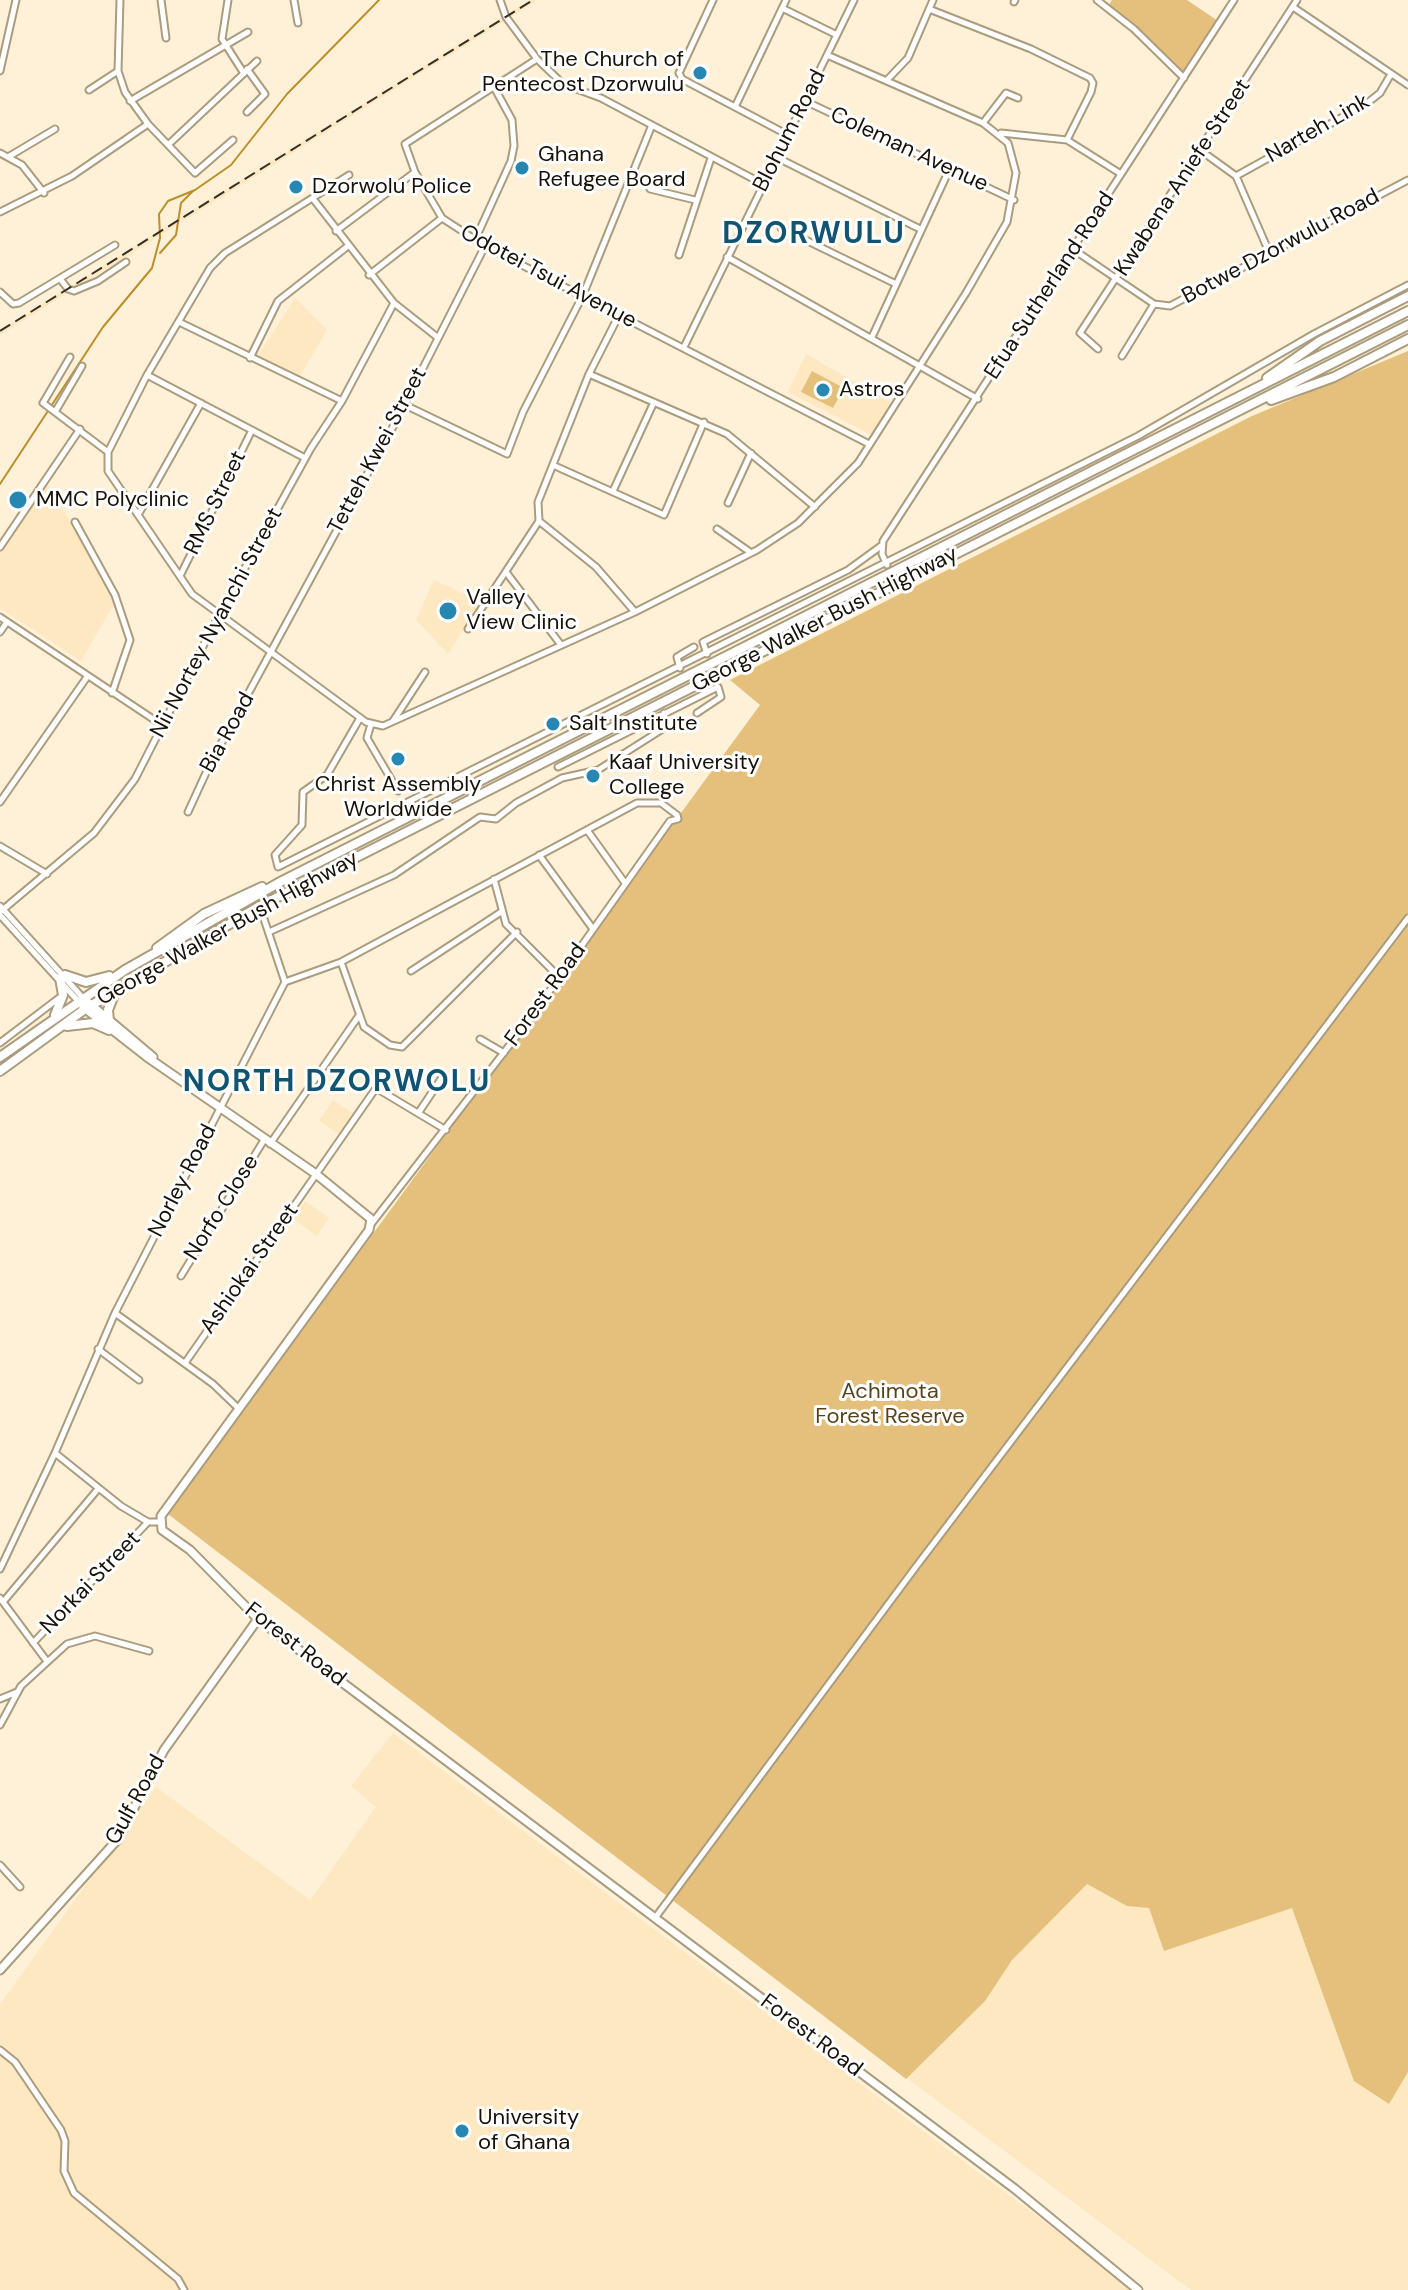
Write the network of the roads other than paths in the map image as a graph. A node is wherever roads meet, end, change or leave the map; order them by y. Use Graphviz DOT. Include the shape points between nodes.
graph roads {
  1 [pos="16,0"];
  2 [pos="120,0"];
  3 [pos="161,0"];
  4 [pos="228,0"];
  5 [pos="294,0"];
  6 [pos="500,0"];
  7 [pos="713,0"];
  8 [pos="786,0"];
  9 [pos="854,0"];
  10 [pos="933,0"];
  11 [pos="1234,0"];
  12 [pos="1297,0"];
  13 [pos="1099,1"];
  14 [pos="1293,6"];
  15 [pos="782,8"];
  16 [pos="929,9"];
  17 [pos="298,23"];
  18 [pos="248,32"];
  19 [pos="837,35"];
  20 [pos="166,38"];
  21 [pos="225,45"];
  22 [pos="827,55"];
  23 [pos="537,59"];
  24 [pos="257,61"];
  25 [pos="0,69"];
  26 [pos="245,70"];
  27 [pos="118,71"];
  28 [pos="1391,74"];
  29 [pos="1184,78"];
  30 [pos="888,79"];
  31 [pos="1408,85"];
  32 [pos="494,87"];
  33 [pos="89,90"];
  34 [pos="1018,98"];
  35 [pos="130,101"];
  36 [pos="805,101"];
  37 [pos="735,107"];
  38 [pos="247,112"];
  39 [pos="983,123"];
  40 [pos="148,124"];
  41 [pos="652,125"];
  42 [pos="55,129"];
  43 [pos="999,133"];
  44 [pos="788,135"];
  45 [pos="233,140"];
  46 [pos="1067,140"];
  47 [pos="168,145"];
  48 [pos="1200,150"];
  49 [pos="0,153"];
  50 [pos="8,157"];
  51 [pos="776,157"];
  52 [pos="711,158"];
  53 [pos="950,168"];
  54 [pos="415,172"];
  55 [pos="1121,174"];
  56 [pos="349,175"];
  57 [pos="1236,176"];
  58 [pos="1408,180"];
  59 [pos="763,184"];
  60 [pos="650,189"];
  61 [pos="44,193"];
  62 [pos="314,200"];
  63 [pos="695,200"];
  64 [pos="1014,200"];
  65 [pos="0,212"];
  66 [pos="442,218"];
  67 [pos="781,228"];
  68 [pos="920,229"];
  69 [pos="336,231"];
  70 [pos="475,240"];
  71 [pos="115,245"];
  72 [pos="348,246"];
  73 [pos="485,246"];
  74 [pos="1074,250"];
  75 [pos="1269,252"];
  76 [pos="679,255"];
  77 [pos="727,257"];
  78 [pos="126,262"];
  79 [pos="369,275"];
  80 [pos="61,280"];
  81 [pos="1117,280"];
  82 [pos="896,284"];
  83 [pos="1408,285"];
  84 [pos="0,292"];
  85 [pos="583,295"];
  86 [pos="1408,296"];
  87 [pos="394,303"];
  88 [pos="1154,304"];
  89 [pos="1408,311"];
  90 [pos="619,315"];
  91 [pos="179,322"];
  92 [pos="1408,325"];
  93 [pos="437,337"];
  94 [pos="872,337"];
  95 [pos="1408,339"];
  96 [pos="684,348"];
  97 [pos="1098,349"];
  98 [pos="1122,356"];
  99 [pos="70,357"];
  100 [pos="250,358"];
  101 [pos="82,366"];
  102 [pos="921,366"];
  103 [pos="589,374"];
  104 [pos="147,375"];
  105 [pos="1250,391"];
  106 [pos="978,399"];
  107 [pos="342,401"];
  108 [pos="654,402"];
  109 [pos="201,403"];
  110 [pos="405,405"];
  111 [pos="50,409"];
  112 [pos="1240,411"];
  113 [pos="704,422"];
  114 [pos="80,429"];
  115 [pos="252,430"];
  116 [pos="869,444"];
  117 [pos="108,452"];
  118 [pos="751,453"];
  119 [pos="305,458"];
  120 [pos="555,466"];
  121 [pos="613,491"];
  122 [pos="728,503"];
  123 [pos="815,507"];
  124 [pos="138,515"];
  125 [pos="539,521"];
  126 [pos="75,522"];
  127 [pos="717,529"];
  128 [pos="881,546"];
  129 [pos="0,547"];
  130 [pos="750,553"];
  131 [pos="886,563"];
  132 [pos="506,572"];
  133 [pos="891,574"];
  134 [pos="180,577"];
  135 [pos="635,612"];
  136 [pos="219,615"];
  137 [pos="0,617"];
  138 [pos="746,620"];
  139 [pos="7,622"];
  140 [pos="468,629"];
  141 [pos="751,631"];
  142 [pos="0,632"];
  143 [pos="561,645"];
  144 [pos="694,647"];
  145 [pos="707,654"];
  146 [pos="270,655"];
  147 [pos="680,668"];
  148 [pos="425,672"];
  149 [pos="87,677"];
  150 [pos="112,693"];
  151 [pos="664,713"];
  152 [pos="697,713"];
  153 [pos="360,718"];
  154 [pos="392,723"];
  155 [pos="371,724"];
  156 [pos="162,725"];
  157 [pos="552,757"];
  158 [pos="558,767"];
  159 [pos="562,778"];
  160 [pos="398,791"];
  161 [pos="0,802"];
  162 [pos="188,812"];
  163 [pos="587,830"];
  164 [pos="0,846"];
  165 [pos="539,855"];
  166 [pos="47,874"];
  167 [pos="494,879"];
  168 [pos="625,883"];
  169 [pos="260,906"];
  170 [pos="1,910"];
  171 [pos="501,912"];
  172 [pos="1408,918"];
  173 [pos="593,929"];
  174 [pos="269,932"];
  175 [pos="517,932"];
  176 [pos="341,962"];
  177 [pos="125,970"];
  178 [pos="411,971"];
  179 [pos="63,977"];
  180 [pos="560,978"];
  181 [pos="285,982"];
  182 [pos="115,991"];
  183 [pos="63,995"];
  184 [pos="81,999"];
  185 [pos="88,1008"];
  186 [pos="358,1017"];
  187 [pos="53,1019"];
  188 [pos="109,1025"];
  189 [pos="52,1033"];
  190 [pos="480,1039"];
  191 [pos="0,1043"];
  192 [pos="28,1051"];
  193 [pos="504,1053"];
  194 [pos="0,1057"];
  195 [pos="0,1071"];
  196 [pos="0,1079"];
  197 [pos="441,1079"];
  198 [pos="221,1108"];
  199 [pos="419,1112"];
  200 [pos="446,1130"];
  201 [pos="267,1142"];
  202 [pos="316,1174"];
  203 [pos="372,1223"];
  204 [pos="181,1276"];
  205 [pos="115,1313"];
  206 [pos="98,1349"];
  207 [pos="185,1363"];
  208 [pos="139,1380"];
  209 [pos="238,1408"];
  210 [pos="55,1453"];
  211 [pos="98,1489"];
  212 [pos="148,1522"];
  213 [pos="159,1522"];
  214 [pos="0,1569"];
  215 [pos="2,1600"];
  216 [pos="258,1619"];
  217 [pos="33,1643"];
  218 [pos="149,1651"];
  219 [pos="46,1660"];
  220 [pos="18,1691"];
  221 [pos="0,1699"];
  222 [pos="0,1725"];
  223 [pos="0,1865"];
  224 [pos="20,1887"];
  225 [pos="654,1919"];
  226 [pos="0,1970"];
  227 [pos="0,2050"];
  228 [pos="184,2290"];
  229 [pos="1138,2290"];
  1 -- 25 [label="street"];
  2 -- 27 [label="street"];
  3 -- 20 [label="street"];
  4 -- 21 [label="street" via="221,31"];
  5 -- 17 [label="street"];
  6 -- 23 [label="street"];
  7 -- 37 [label="street" via="679,73 686,84"];
  8 -- 15 [label="street"];
  9 -- 19 [label="street, Blohum Road"];
  10 -- 16 [label="street"];
  11 -- 29 [label="street, Efua Sutherland Road"];
  12 -- 14 [label="street, Kwabena Aniefe Street"];
  13 -- 29 [label="street"];
  14 -- 28 [label="street"];
  14 -- 48 [label="street, Kwabena Aniefe Street"];
  15 -- 19 [label="street"];
  15 -- 37 [label="street"];
  16 -- 30 [label="street" via="908,58"];
  16 -- 46 [label="street" via="1090,78 1091,92"];
  18 -- 21 [label="street"];
  19 -- 22 [label="street, Blohum Road"];
  21 -- 26 [label="street"];
  21 -- 35 [label="street"];
  22 -- 30 [label="street"];
  22 -- 36 [label="street, Blohum Road"];
  23 -- 32 [label="street, Odotei Tsui Avenue"];
  23 -- 41 [label="street" via="563,84"];
  24 -- 26 [label="street"];
  26 -- 38 [label="street" via="265,94"];
  26 -- 47 [label="street"];
  27 -- 33 [label="street"];
  27 -- 35 [label="street"];
  28 -- 31 [label="street"];
  28 -- 57 [label="street, Narteh Link" via="1366,104"];
  29 -- 55 [label="street, Efua Sutherland Road"];
  30 -- 39 [label="street"];
  32 -- 54 [label="street, Odotei Tsui Avenue" via="408,140 405,148"];
  32 -- 70 [label="street" via="512,120 514,146"];
  34 -- 39 [label="street" via="1006,93"];
  35 -- 40 [label="street"];
  36 -- 44 [label="street, Blohum Road"];
  36 -- 53 [label="street, Coleman Avenue"];
  37 -- 44 [label="street"];
  39 -- 43 [label="street"];
  40 -- 47 [label="street"];
  40 -- 61 [label="street"];
  41 -- 52 [label="street"];
  41 -- 85 [label="street"];
  42 -- 50 [label="street"];
  43 -- 46 [label="street"];
  43 -- 64 [label="street" via="1013,155"];
  44 -- 51 [label="street, Blohum Road"];
  45 -- 47 [label="street" via="199,173"];
  46 -- 55 [label="street"];
  48 -- 57 [label="street"];
  48 -- 81 [label="street, Kwabena Aniefe Street"];
  49 -- 50 [label="street"];
  50 -- 61 [label="street" via="22,165"];
  51 -- 59 [label="street, Blohum Road"];
  51 -- 68 [label="street"];
  52 -- 59 [label="street"];
  52 -- 63 [label="street"];
  53 -- 64 [label="street, Coleman Avenue"];
  53 -- 68 [label="street"];
  54 -- 66 [label="street, Odotei Tsui Avenue"];
  54 -- 69 [label="street"];
  55 -- 74 [label="street, Efua Sutherland Road"];
  56 -- 62 [label="street"];
  57 -- 75 [label="street"];
  58 -- 75 [label="street, Botwe Dzorwulu Road"];
  59 -- 77 [label="street, Blohum Road"];
  60 -- 63 [label="street"];
  61 -- 65 [label="street"];
  62 -- 69 [label="street"];
  62 -- 91 [label="street" via="225,253 203,277"];
  63 -- 76 [label="street"];
  64 -- 102 [label="street" via="1007,222"];
  66 -- 70 [label="street, Odotei Tsui Avenue"];
  66 -- 79 [label="street"];
  67 -- 82 [label="street"];
  68 -- 82 [label="street"];
  69 -- 72 [label="street"];
  70 -- 73 [label="street, Odotei Tsui Avenue"];
  71 -- 80 [label="street"];
  72 -- 79 [label="street"];
  72 -- 100 [label="street" via="278,301"];
  73 -- 85 [label="street, Odotei Tsui Avenue"];
  73 -- 93 [label="street, Tetteh Kwei Street"];
  74 -- 81 [label="street, Botwe Dzorwulu Road"];
  74 -- 106 [label="street, Efua Sutherland Road"];
  75 -- 88 [label="street, Botwe Dzorwulu Road" via="1170,306"];
  77 -- 94 [label="street"];
  77 -- 96 [label="street, Blohum Road"];
  78 -- 80 [label="street" via="74,291"];
  79 -- 87 [label="street"];
  80 -- 84 [label="street" via="16,304"];
  81 -- 88 [label="street, Botwe Dzorwulu Road"];
  81 -- 97 [label="street, Kwabena Aniefe Street" via="1080,333"];
  82 -- 94 [label="street"];
  83 -- 131 [label="street" via="1179,415"];
  85 -- 90 [label="street, Odotei Tsui Avenue"];
  85 -- 110 [label="street" via="507,454"];
  86 -- 105 [label="highway" via="1320,341"];
  87 -- 93 [label="street"];
  87 -- 107 [label="street, Nii Nortey Nyanchi Street"];
  88 -- 98 [label="street"];
  89 -- 105 [label="highway, George Walker Bush Highway"];
  90 -- 96 [label="street, Odotei Tsui Avenue"];
  90 -- 103 [label="street"];
  91 -- 100 [label="street"];
  91 -- 104 [label="street"];
  92 -- 112 [label="highway, George Walker Bush Highway"];
  93 -- 110 [label="street, Tetteh Kwei Street"];
  94 -- 102 [label="street"];
  95 -- 112 [label="highway" via="1334,377"];
  96 -- 116 [label="street, Odotei Tsui Avenue"];
  99 -- 111 [label="street" via="43,403"];
  100 -- 107 [label="street"];
  101 -- 111 [label="street"];
  102 -- 106 [label="street"];
  102 -- 116 [label="street"];
  103 -- 108 [label="street"];
  103 -- 120 [label="street"];
  104 -- 109 [label="street"];
  104 -- 117 [label="street"];
  105 -- 133 [label="highway, George Walker Bush Highway"];
  106 -- 128 [label="street, Efua Sutherland Road"];
  107 -- 119 [label="street, Nii Nortey Nyanchi Street"];
  108 -- 113 [label="street"];
  108 -- 121 [label="street"];
  109 -- 115 [label="street"];
  109 -- 124 [label="street"];
  110 -- 146 [label="street, Tetteh Kwei Street"];
  111 -- 114 [label="street"];
  112 -- 157 [label="highway, George Walker Bush Highway"];
  113 -- 118 [label="street"];
  113 -- 121 [label="street" via="664,515"];
  114 -- 117 [label="street"];
  114 -- 129 [label="street"];
  115 -- 119 [label="street"];
  115 -- 134 [label="street, RMS Street"];
  116 -- 123 [label="street" via="847,476"];
  117 -- 124 [label="street" via="108,471"];
  118 -- 122 [label="street"];
  118 -- 123 [label="street"];
  119 -- 136 [label="street, Nii Nortey Nyanchi Street"];
  120 -- 121 [label="street"];
  120 -- 125 [label="street" via="538,502"];
  123 -- 130 [label="street"];
  124 -- 134 [label="street"];
  125 -- 132 [label="street"];
  125 -- 135 [label="street" via="596,567"];
  126 -- 150 [label="street" via="115,595 130,640"];
  127 -- 130 [label="street"];
  128 -- 131 [label="street"];
  128 -- 138 [label="street" via="857,565"];
  130 -- 135 [label="street"];
  131 -- 133 [label="street"];
  131 -- 141 [label="street"];
  132 -- 140 [label="street"];
  132 -- 143 [label="street"];
  133 -- 177 [label="highway, George Walker Bush Highway" via="282,881 204,914"];
  134 -- 136 [label="street"];
  135 -- 143 [label="street"];
  136 -- 146 [label="street"];
  136 -- 156 [label="street, Nii Nortey Nyanchi Street"];
  137 -- 139 [label="street"];
  138 -- 141 [label="street"];
  138 -- 145 [label="street" via="703,642"];
  139 -- 142 [label="street"];
  139 -- 149 [label="street"];
  141 -- 145 [label="street"];
  143 -- 154 [label="street"];
  144 -- 147 [label="street" via="677,657"];
  145 -- 147 [label="street"];
  146 -- 153 [label="street"];
  146 -- 162 [label="street, Bia Road"];
  147 -- 153 [label="street" via="278,867 275,855 302,825 303,792 327,775"];
  148 -- 154 [label="street"];
  149 -- 150 [label="street"];
  149 -- 161 [label="street"];
  150 -- 156 [label="street"];
  151 -- 152 [label="street" via="718,687 721,697"];
  151 -- 158 [label="street"];
  151 -- 159 [label="street" via="661,730 617,759 598,770"];
  153 -- 155 [label="street"];
  154 -- 155 [label="street"];
  155 -- 160 [label="street" via="367,738"];
  156 -- 166 [label="street, Nii Nortey Nyanchi Street" via="135,779 106,820"];
  157 -- 158 [label="street"];
  157 -- 169 [label="highway, George Walker Bush Highway"];
  158 -- 159 [label="street"];
  159 -- 174 [label="street" via="501,817 484,816 464,826 394,875"];
  163 -- 165 [label="street"];
  163 -- 168 [label="street"];
  163 -- 168 [label="street, Forest Road" via="644,801 668,806 678,819 670,821"];
  164 -- 166 [label="street"];
  165 -- 167 [label="street"];
  165 -- 173 [label="street"];
  166 -- 170 [label="street, Nii Nortey Nyanchi Street"];
  167 -- 171 [label="street"];
  167 -- 176 [label="street"];
  168 -- 173 [label="street, Forest Road"];
  169 -- 174 [label="street"];
  169 -- 182 [label="highway, George Walker Bush Highway"];
  170 -- 179 [label="street"];
  171 -- 175 [label="street"];
  171 -- 178 [label="street"];
  172 -- 225 [label="street"];
  173 -- 180 [label="street, Forest Road"];
  174 -- 181 [label="street"];
  175 -- 180 [label="street"];
  175 -- 186 [label="street" via="402,1047 371,1034"];
  176 -- 181 [label="street"];
  176 -- 186 [label="street"];
  177 -- 179 [label="highway" via="86,982"];
  177 -- 184 [label="highway, George Walker Bush Highway"];
  179 -- 183 [label="highway"];
  179 -- 184 [label="street"];
  180 -- 193 [label="street, Forest Road"];
  181 -- 198 [label="street, Norley Road"];
  182 -- 185 [label="highway, George Walker Bush Highway"];
  182 -- 188 [label="highway"];
  183 -- 187 [label="highway"];
  183 -- 191 [label="street"];
  184 -- 185 [label="main road"];
  184 -- 187 [label="highway, George Walker Bush Highway"];
  185 -- 188 [label="main road"];
  185 -- 189 [label="highway, George Walker Bush Highway"];
  186 -- 201 [label="street, Norfo Close"];
  187 -- 194 [label="highway, George Walker Bush Highway"];
  188 -- 189 [label="highway" via="83,1022"];
  188 -- 198 [label="main road"];
  189 -- 192 [label="highway, George Walker Bush Highway"];
  190 -- 193 [label="street"];
  192 -- 195 [label="highway, George Walker Bush Highway"];
  192 -- 196 [label="highway"];
  193 -- 200 [label="street, Forest Road"];
  197 -- 199 [label="street"];
  198 -- 201 [label="main road"];
  198 -- 205 [label="street, Norley Road"];
  199 -- 200 [label="street"];
  199 -- 202 [label="street, Ashiokai Street" via="376,1088"];
  200 -- 203 [label="street, Forest Road"];
  201 -- 202 [label="main road"];
  201 -- 204 [label="street, Norfo Close"];
  202 -- 203 [label="main road" via="369,1215"];
  202 -- 207 [label="street, Ashiokai Street"];
  203 -- 209 [label="main road, Forest Road"];
  205 -- 206 [label="street, Norley Road"];
  205 -- 207 [label="street"];
  206 -- 208 [label="street"];
  206 -- 210 [label="street, Norley Road"];
  207 -- 209 [label="street"];
  209 -- 213 [label="main road, Forest Road"];
  210 -- 211 [label="street"];
  210 -- 214 [label="street, Norley Road"];
  211 -- 212 [label="street"];
  211 -- 215 [label="street"];
  212 -- 213 [label="street"];
  212 -- 217 [label="street, Norkai Street"];
  213 -- 216 [label="main road, Forest Road"];
  215 -- 217 [label="street"];
  216 -- 225 [label="main road, Forest Road"];
  216 -- 226 [label="main road, Gulf Road" via="164,1750 118,1839"];
  217 -- 219 [label="street"];
  218 -- 219 [label="street" via="95,1636 67,1644"];
  219 -- 220 [label="street"];
  220 -- 221 [label="street"];
  220 -- 222 [label="street"];
  223 -- 224 [label="street"];
  225 -- 229 [label="main road, Forest Road" via="1015,2189"];
  227 -- 228 [label="street" via="15,2062 61,2130 64,2171 74,2193 178,2279"];
}
